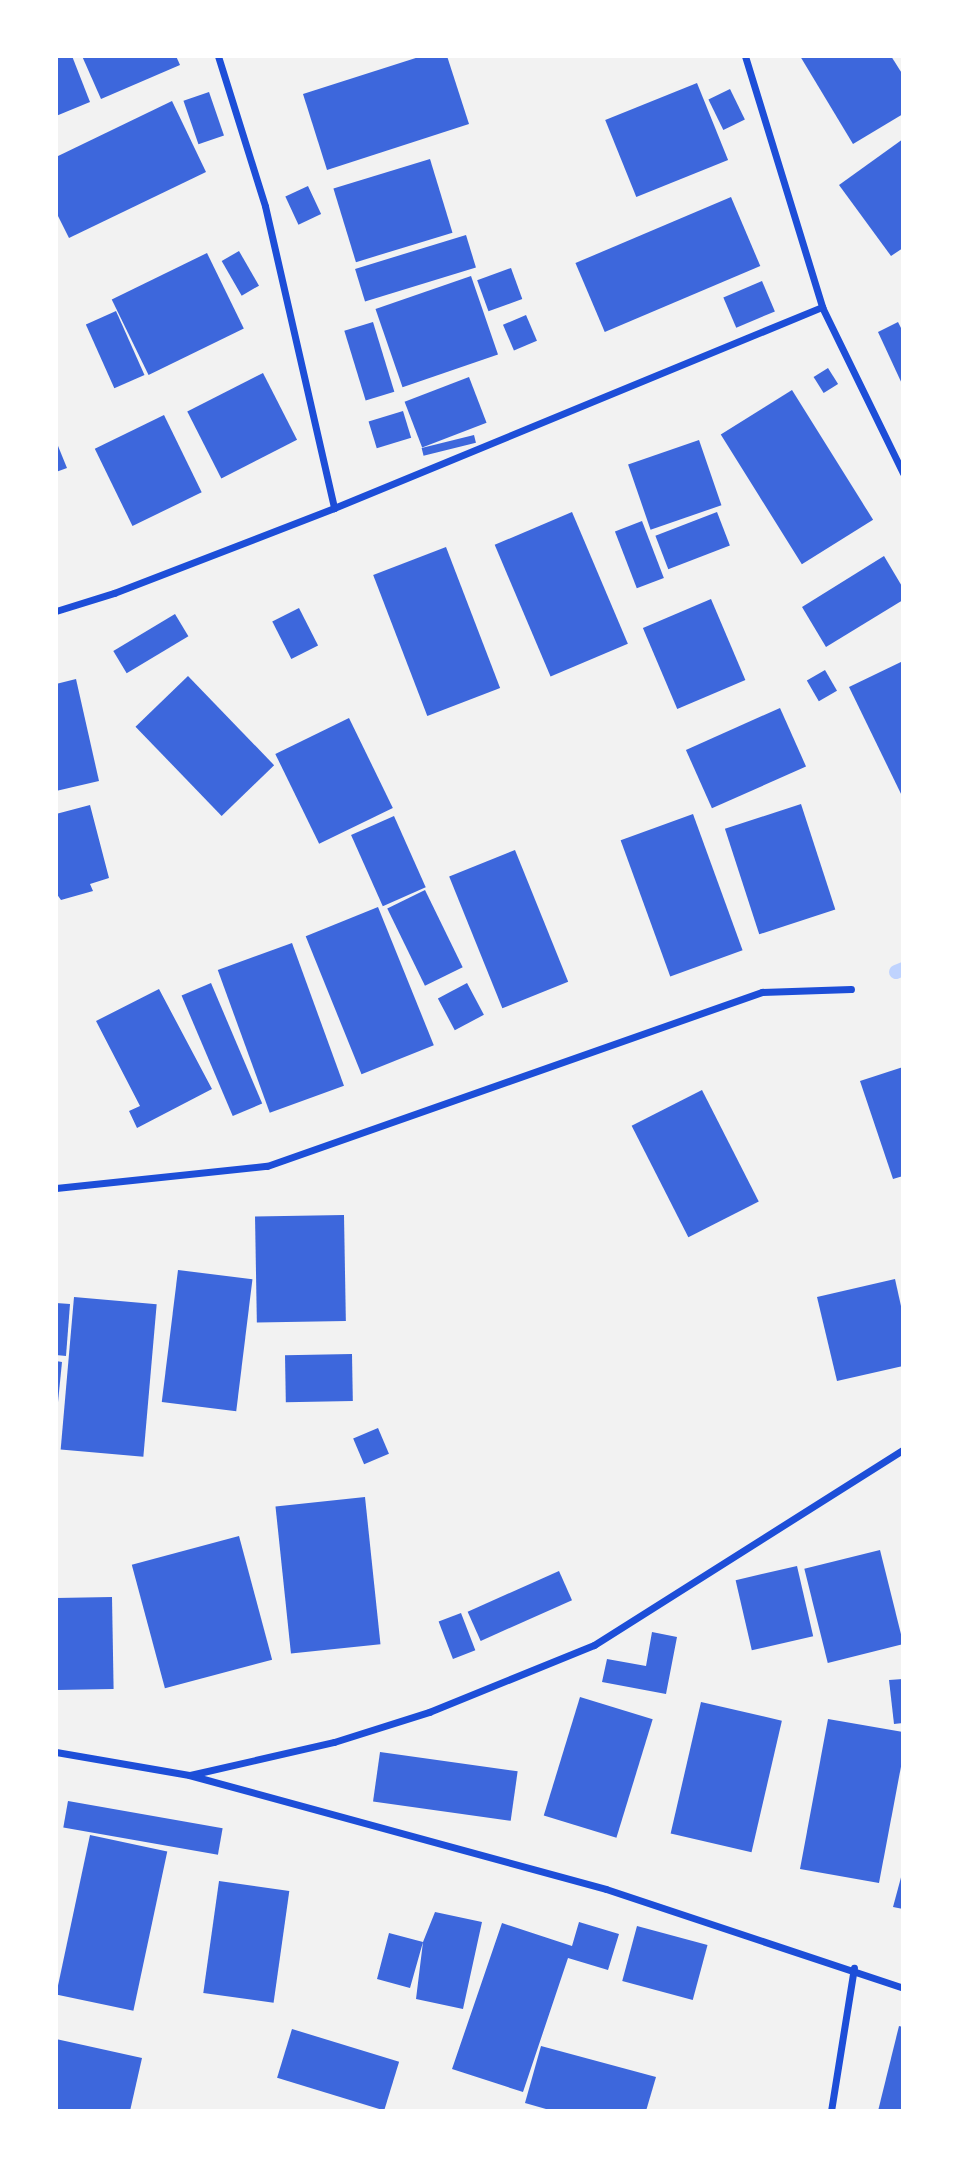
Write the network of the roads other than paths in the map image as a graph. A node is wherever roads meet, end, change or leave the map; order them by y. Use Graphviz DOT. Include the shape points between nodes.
graph roads {
  1 [pos="218,56"];
  2 [pos="746,56"];
  3 [pos="822,307"];
  4 [pos="903,473"];
  5 [pos="334,508"];
  6 [pos="56,611"];
  7 [pos="851,989"];
  8 [pos="56,1188"];
  9 [pos="903,1450"];
  10 [pos="56,1752"];
  11 [pos="189,1775"];
  12 [pos="855,1968"];
  13 [pos="903,1988"];
  14 [pos="831,2111"];
  1 -- 5 [label="street" via="265,206"];
  2 -- 3 [label="street"];
  3 -- 4 [label="street"];
  3 -- 5 [label="street"];
  5 -- 6 [label="street"];
  7 -- 8 [label="street" via="762,992 267,1166"];
  9 -- 11 [label="street" via="594,1645 418,1716 334,1742"];
  10 -- 11 [label="street"];
  11 -- 12 [label="street" via="606,1889"];
  12 -- 13 [label="street"];
  12 -- 14 [label="street"];
}
